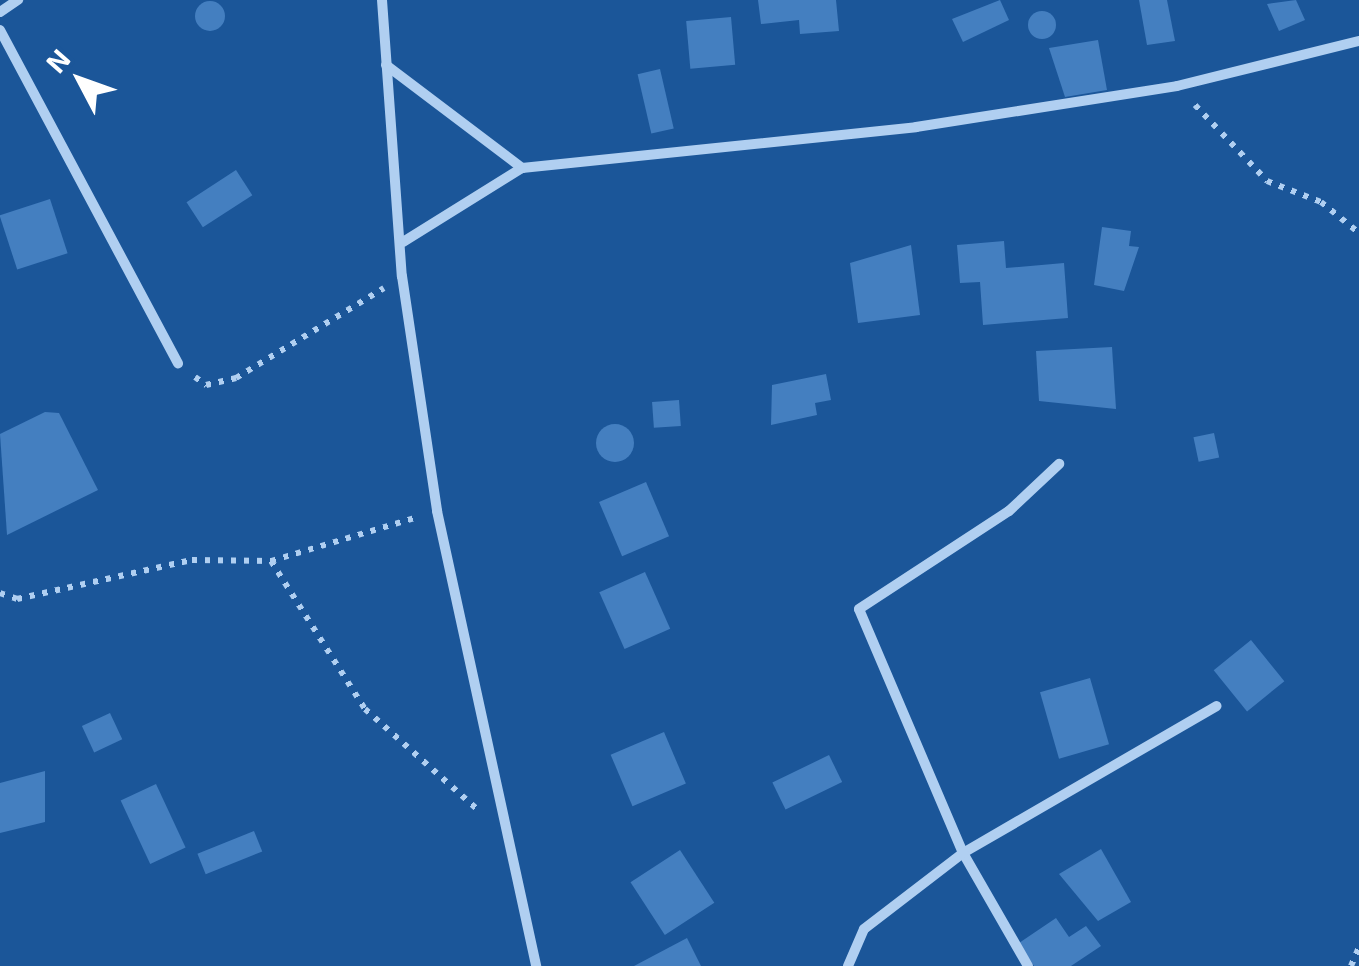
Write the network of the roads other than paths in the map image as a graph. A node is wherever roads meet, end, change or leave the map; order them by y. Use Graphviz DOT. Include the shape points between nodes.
graph roads {
  1 [pos="18,0"];
  2 [pos="382,0"];
  3 [pos="0,12"];
  4 [pos="0,30"];
  5 [pos="1359,41"];
  6 [pos="386,65"];
  7 [pos="522,168"];
  8 [pos="403,242"];
  9 [pos="178,364"];
  10 [pos="1060,464"];
  11 [pos="1217,706"];
  12 [pos="963,854"];
  13 [pos="536,966"];
  14 [pos="848,966"];
  15 [pos="1028,966"];
  1 -- 3 [label="street"];
  2 -- 6 [label="street"];
  4 -- 9 [label="street"];
  5 -- 7 [label="street" via="1177,86 916,126"];
  6 -- 7 [label="street"];
  6 -- 8 [label="street"];
  7 -- 8 [label="street"];
  8 -- 13 [label="street" via="402,276 437,511"];
  10 -- 12 [label="street" via="1009,511 859,609"];
  11 -- 12 [label="street"];
  12 -- 14 [label="street" via="864,929"];
  12 -- 15 [label="street"];
}
